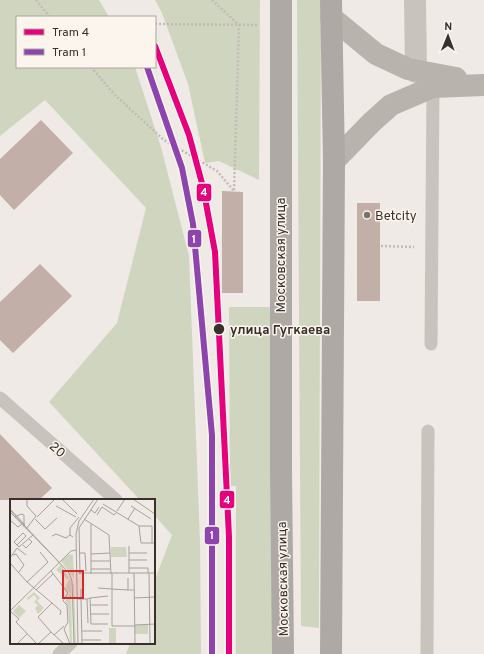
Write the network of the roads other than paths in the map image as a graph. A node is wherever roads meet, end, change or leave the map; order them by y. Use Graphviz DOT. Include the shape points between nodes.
graph roads {
  1 [pos="281,0"];
  2 [pos="415,0"];
  3 [pos="331,8"];
  4 [pos="416,72"];
  5 [pos="484,84"];
  6 [pos="433,87"];
  7 [pos="334,161"];
  8 [pos="431,344"];
  9 [pos="0,398"];
  10 [pos="428,431"];
  11 [pos="115,499"];
  12 [pos="70,644"];
  13 [pos="59,654"];
  14 [pos="283,654"];
  15 [pos="331,654"];
  16 [pos="427,654"];
  1 -- 14 [label="highway, Московская улица"];
  2 -- 4 [label="street"];
  3 -- 4 [label="street" via="376,54"];
  3 -- 7 [label="highway"];
  4 -- 5 [label="street"];
  5 -- 6 [label="street"];
  6 -- 7 [label="street" via="391,105"];
  6 -- 8 [label="lane"];
  7 -- 15 [label="highway"];
  9 -- 11 [label="lane, 20"];
  10 -- 16 [label="lane"];
  12 -- 13 [label="lane"];
}
